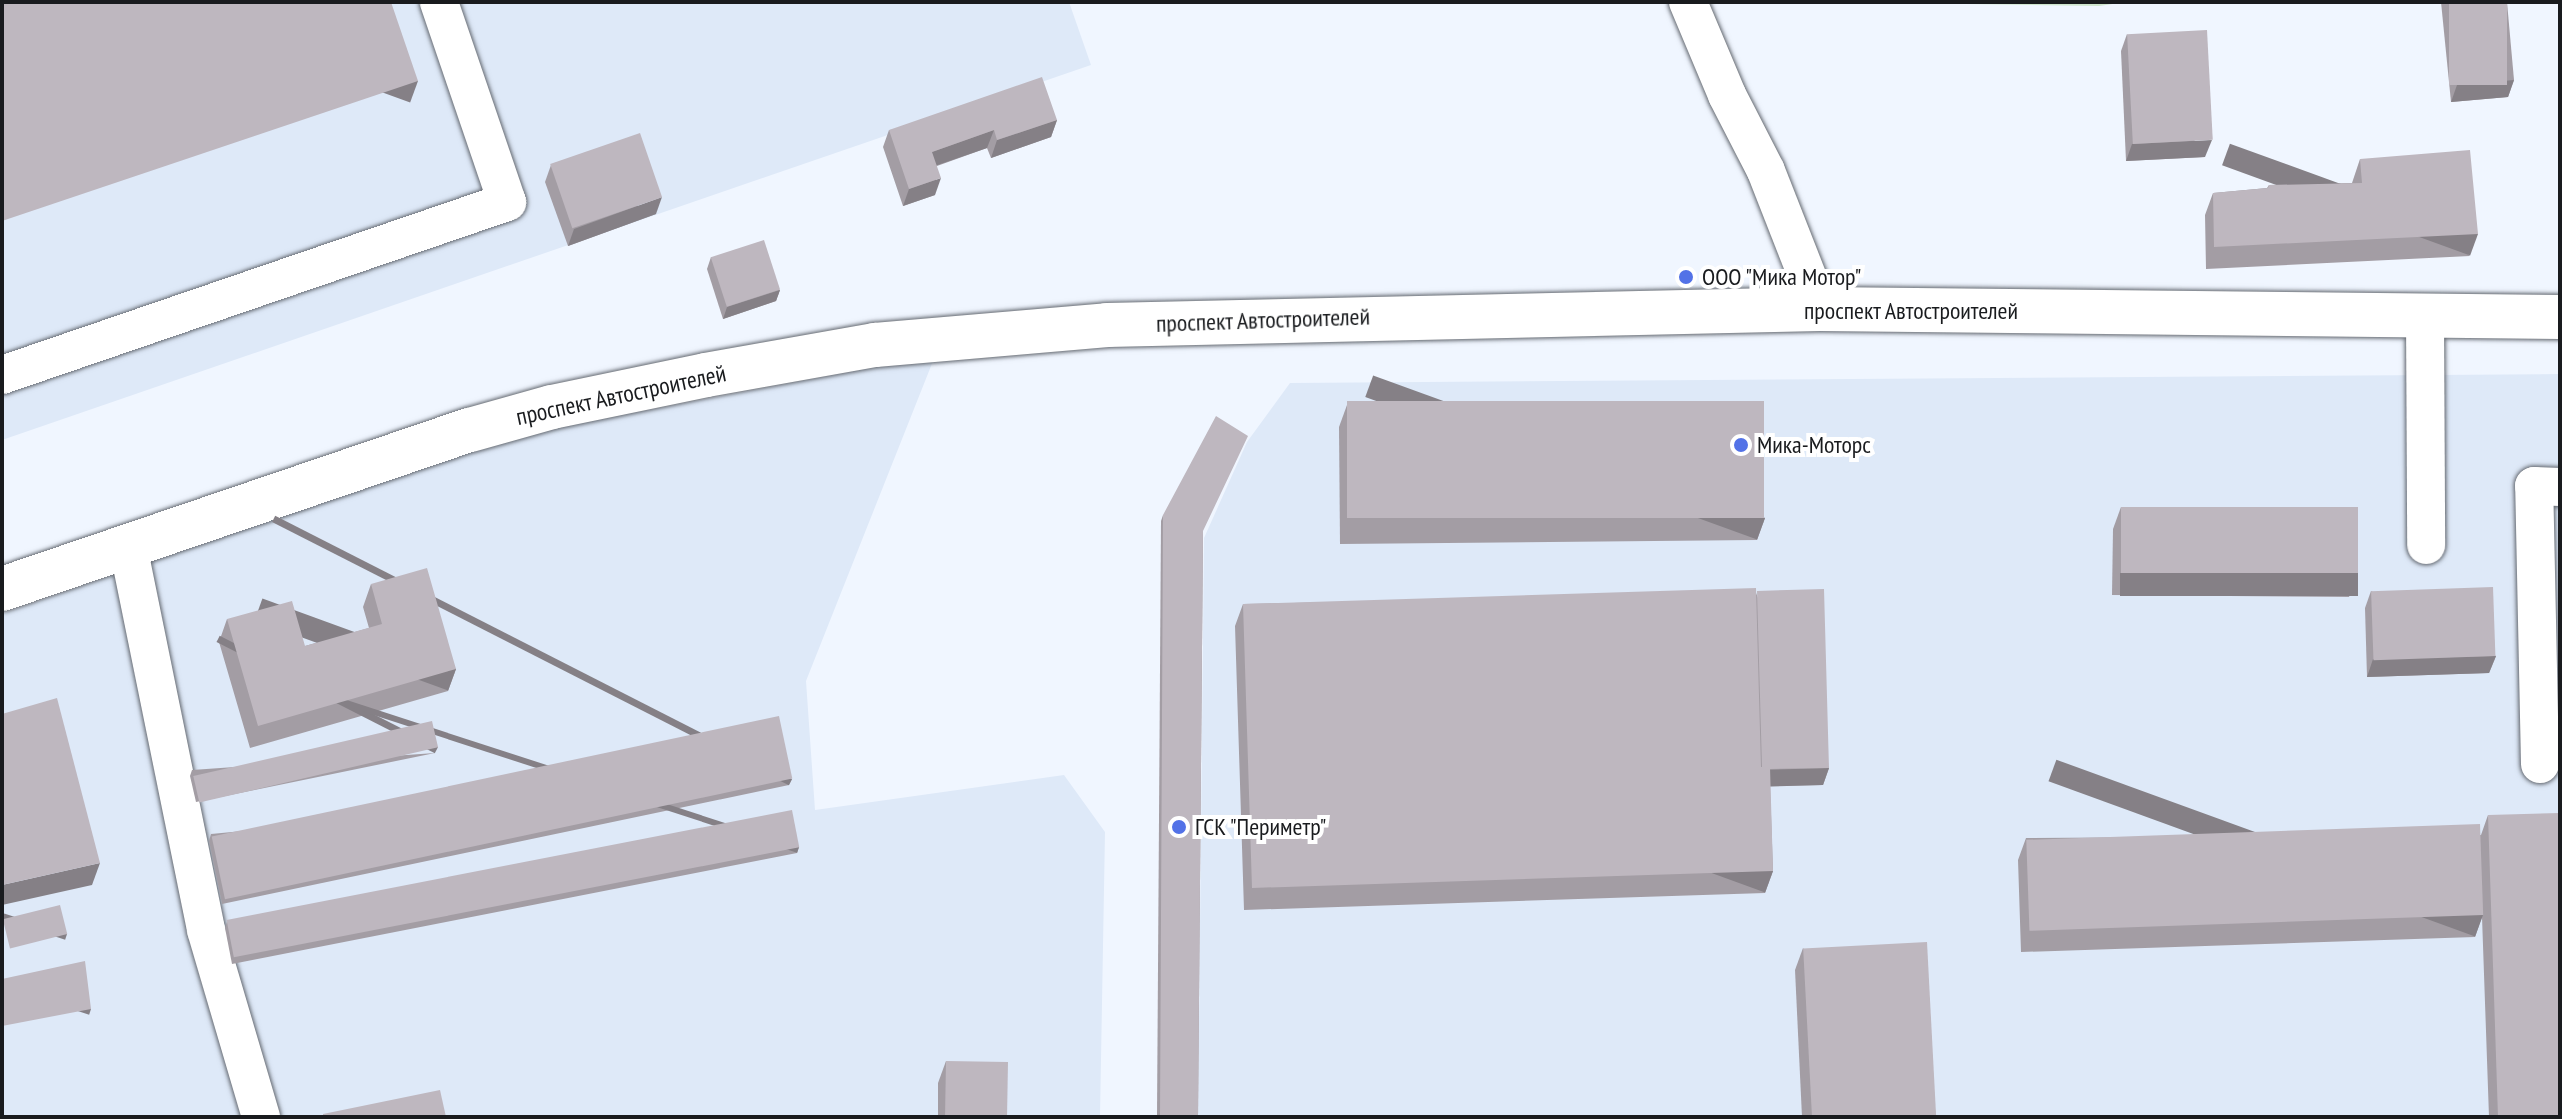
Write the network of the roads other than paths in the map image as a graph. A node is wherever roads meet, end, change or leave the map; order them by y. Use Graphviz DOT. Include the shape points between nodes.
graph roads {
  1 [pos="439,2"];
  2 [pos="1688,2"];
  3 [pos="1820,309"];
  4 [pos="2425,316"];
  5 [pos="2560,317"];
  6 [pos="2,375"];
  7 [pos="2560,487"];
  8 [pos="2426,545"];
  9 [pos="128,546"];
  10 [pos="2,589"];
  11 [pos="2540,764"];
  12 [pos="261,1117"];
  1 -- 6 [label="lane" via="507,202"];
  2 -- 3 [label="lane" via="1766,171"];
  3 -- 4 [label="main road, проспект Автостроителей"];
  3 -- 9 [label="main road, проспект Автостроителей" via="1107,325 875,345 552,407"];
  4 -- 5 [label="main road, проспект Автостроителей"];
  4 -- 8 [label="lane"];
  7 -- 11 [label="lane" via="2534,486"];
  9 -- 10 [label="main road, проспект Автостроителей"];
  9 -- 12 [label="lane" via="206,930"];
}
